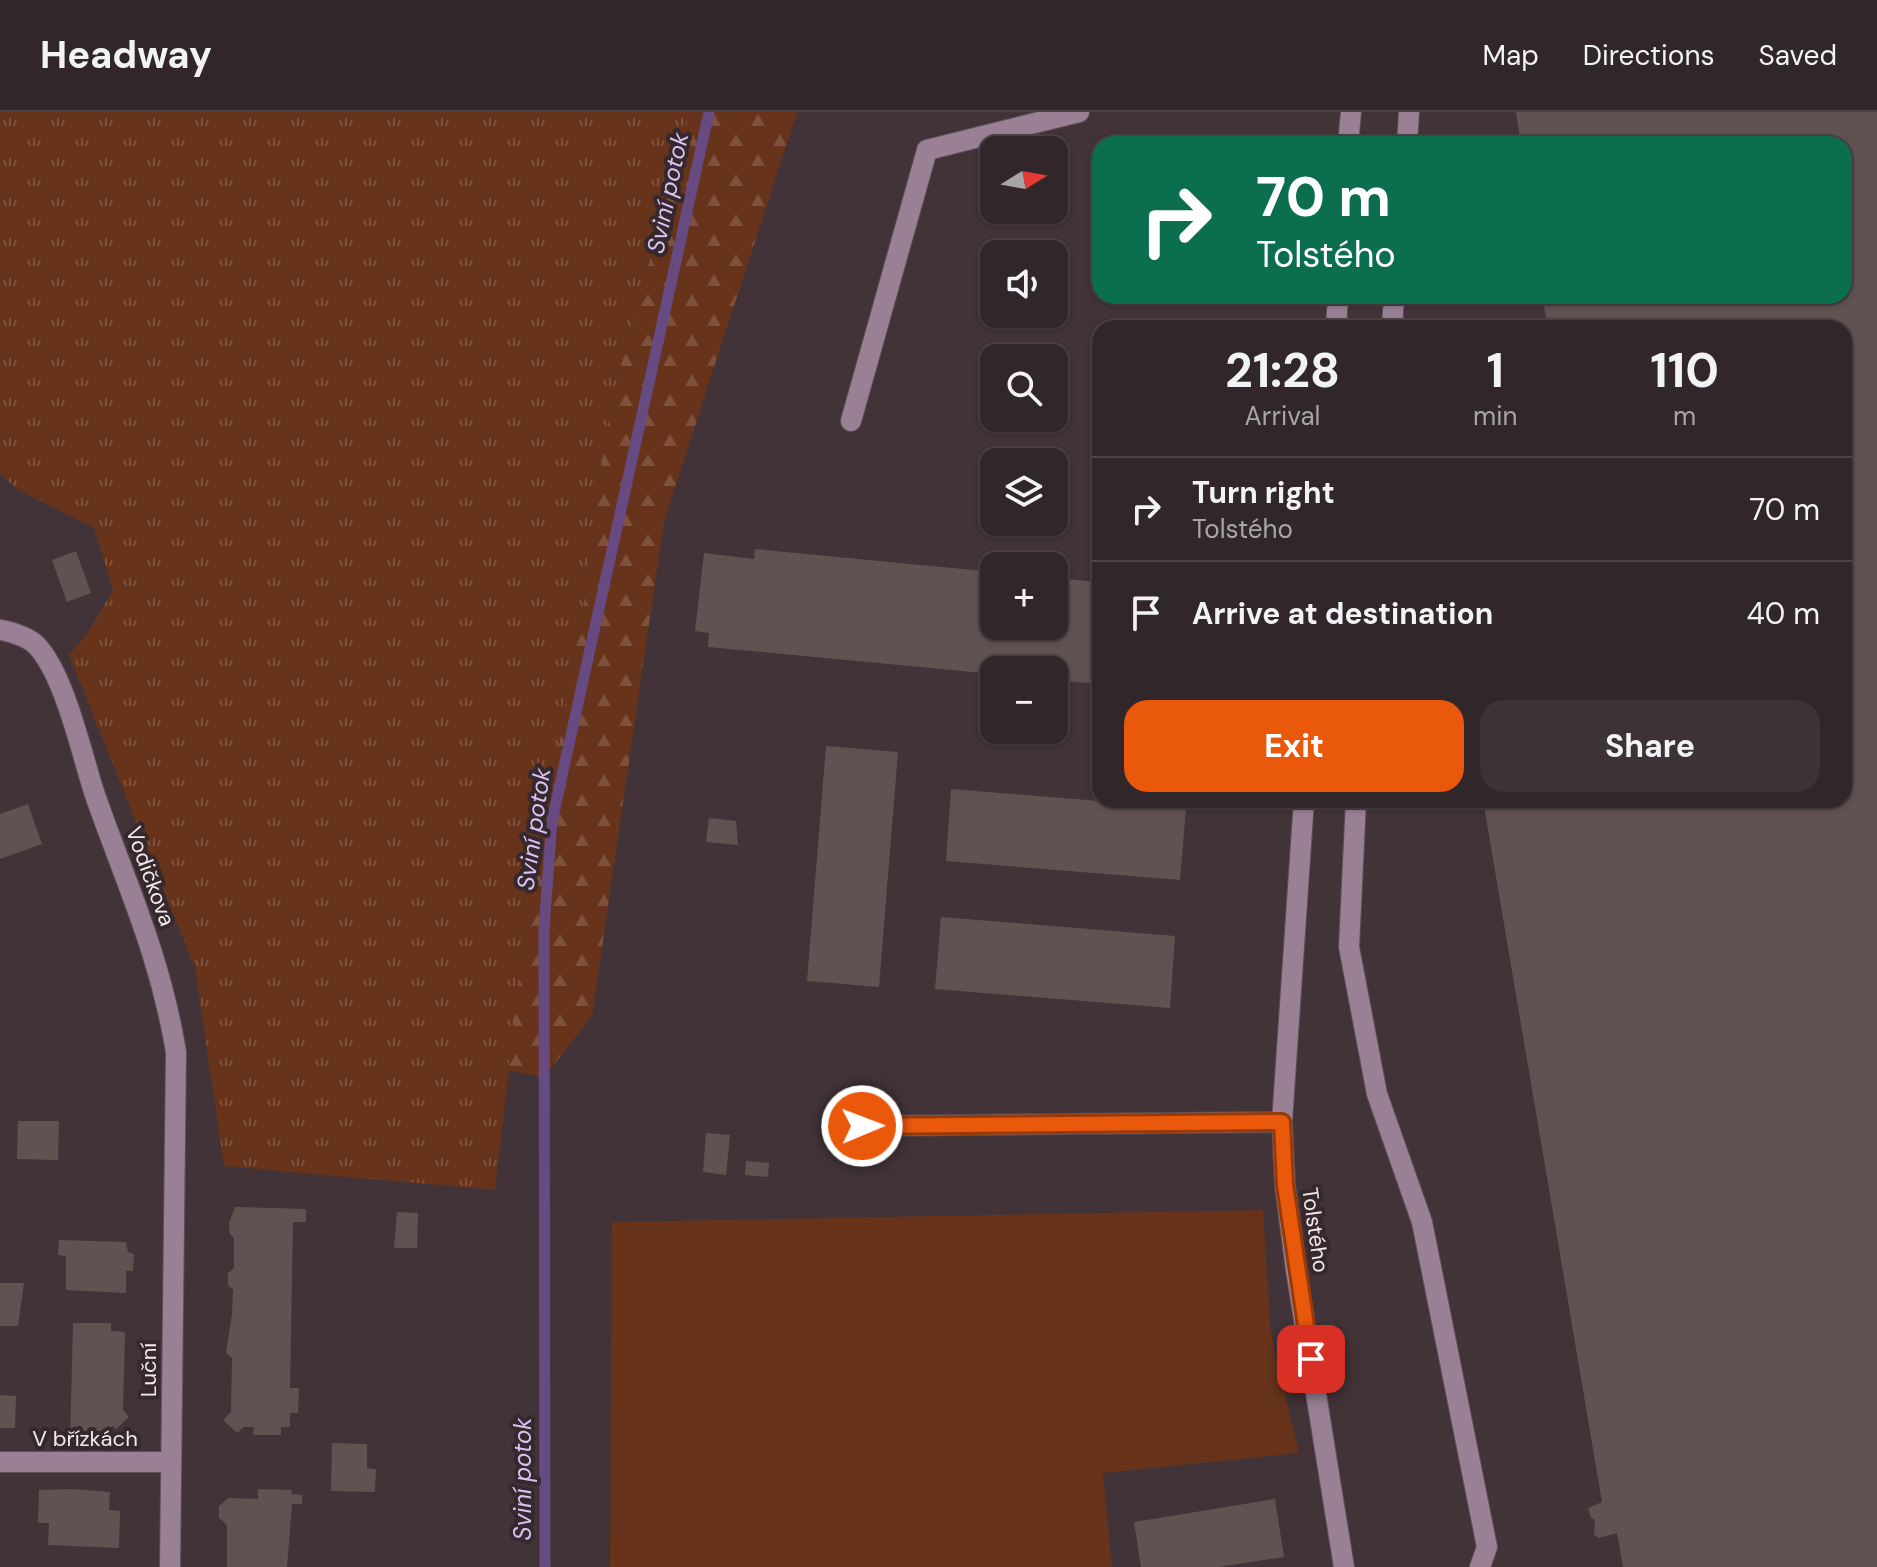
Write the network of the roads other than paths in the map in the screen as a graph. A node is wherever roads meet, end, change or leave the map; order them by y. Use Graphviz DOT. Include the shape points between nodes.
graph roads {
  1 [pos="1079,112"];
  2 [pos="1351,112"];
  3 [pos="1409,112"];
  4 [pos="1349,136"];
  5 [pos="1408,136"];
  6 [pos="851,421"];
  7 [pos="0,630"];
  8 [pos="1303,808"];
  9 [pos="1356,808"];
  10 [pos="1282,1122"];
  11 [pos="862,1126"];
  12 [pos="173,1174"];
  13 [pos="0,1462"];
  14 [pos="171,1462"];
  15 [pos="170,1567"];
  16 [pos="1344,1567"];
  17 [pos="1480,1567"];
  1 -- 6 [label="street" via="927,150"];
  2 -- 4 [label="street"];
  3 -- 5 [label="street"];
  7 -- 12 [label="street, Vodičkova" via="34,642 57,678 141,912 166,995 176,1052"];
  8 -- 10 [label="street, Tolstého"];
  9 -- 17 [label="street" via="1349,947 1377,1094 1422,1222 1487,1547"];
  10 -- 11 [label="street"];
  10 -- 16 [label="street, Tolstého" via="1296,1270"];
  12 -- 14 [label="street, Luční"];
  13 -- 14 [label="street, V břízkách"];
  14 -- 15 [label="street, Luční"];
}
